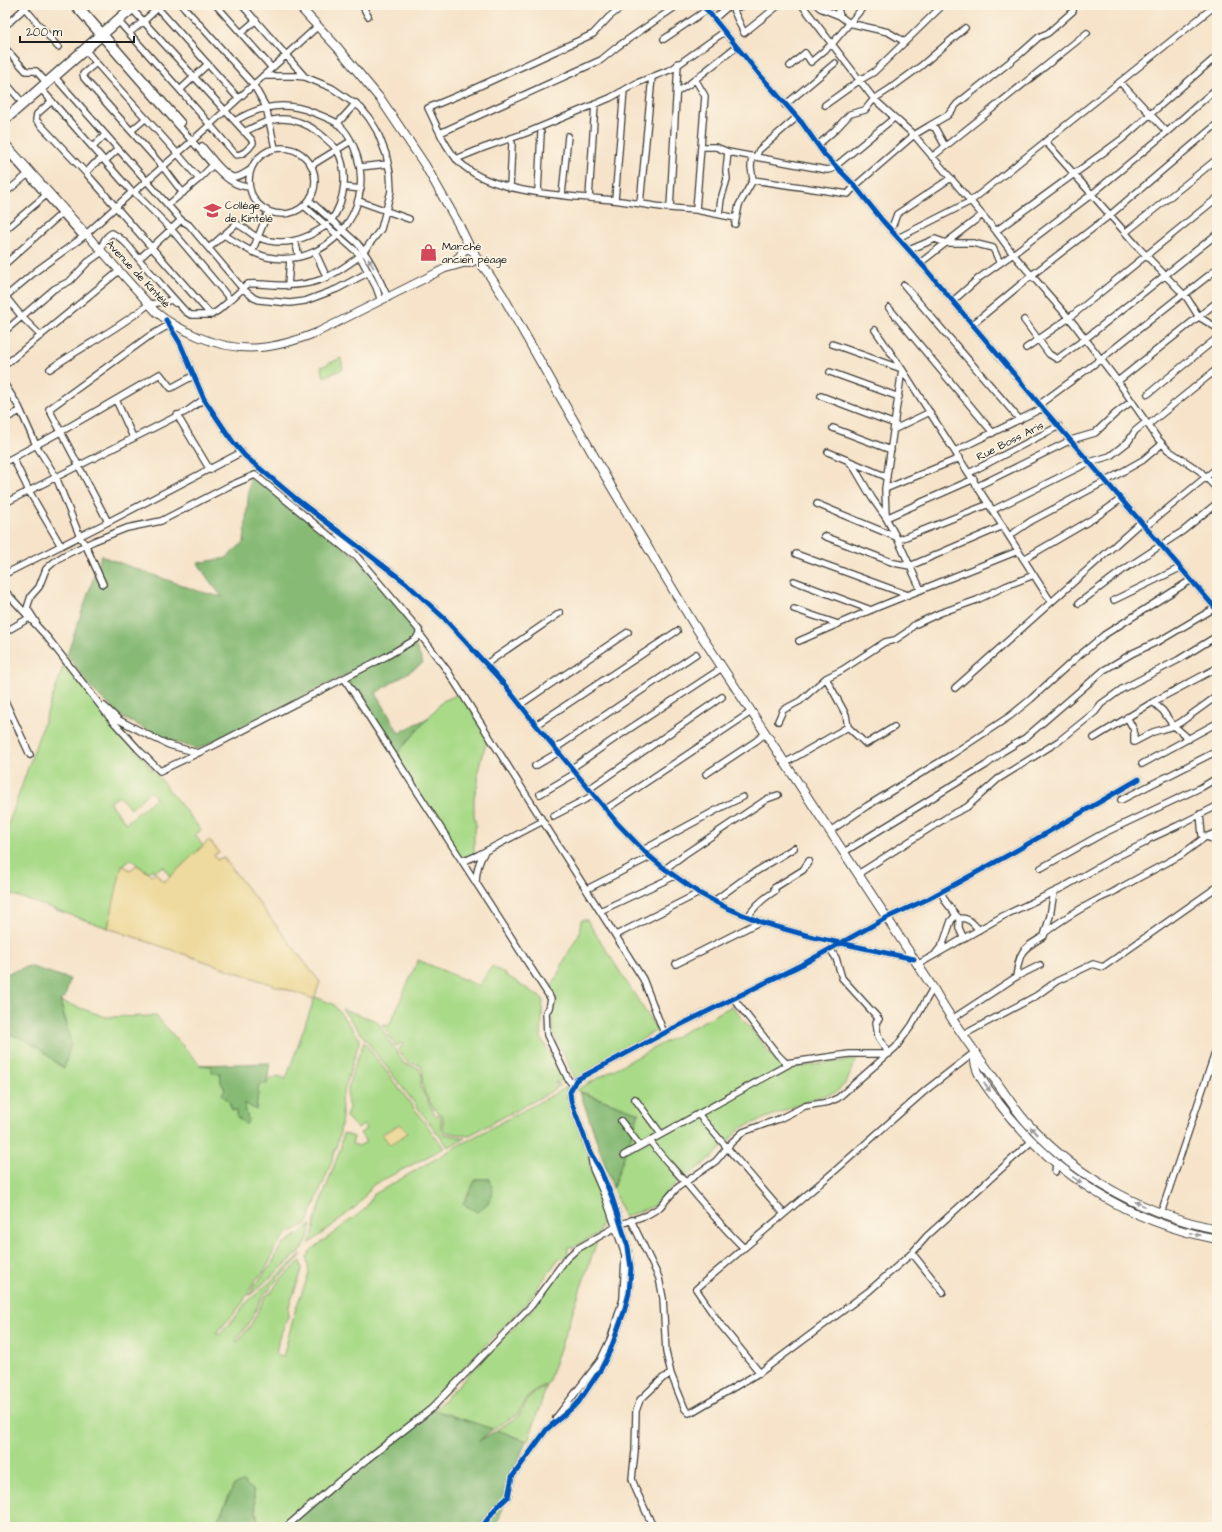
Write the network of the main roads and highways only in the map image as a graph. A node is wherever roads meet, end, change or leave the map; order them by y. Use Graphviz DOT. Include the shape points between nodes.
graph roads {
  1 [pos="298,5"];
  2 [pos="5,143"];
  3 [pos="468,256"];
  4 [pos="975,1052"];
  5 [pos="1217,1229"];
  6 [pos="1217,1239"];
  1 -- 3 [label="highway" via="382,101 425,165 459,225"];
  2 -- 3 [label="main road, Avenue de Kintélé" via="85,236 168,322 221,345 259,348 297,341 384,300"];
  3 -- 4 [label="highway" via="486,270 509,306 611,486 693,623"];
  5 -- 4 [label="highway, one-way" via="1184,1221 1123,1197 1067,1160 1030,1126"];
  4 -- 6 [label="highway, one-way" via="974,1061 983,1081 1010,1117 1056,1168 1139,1215 1164,1225"];
}
